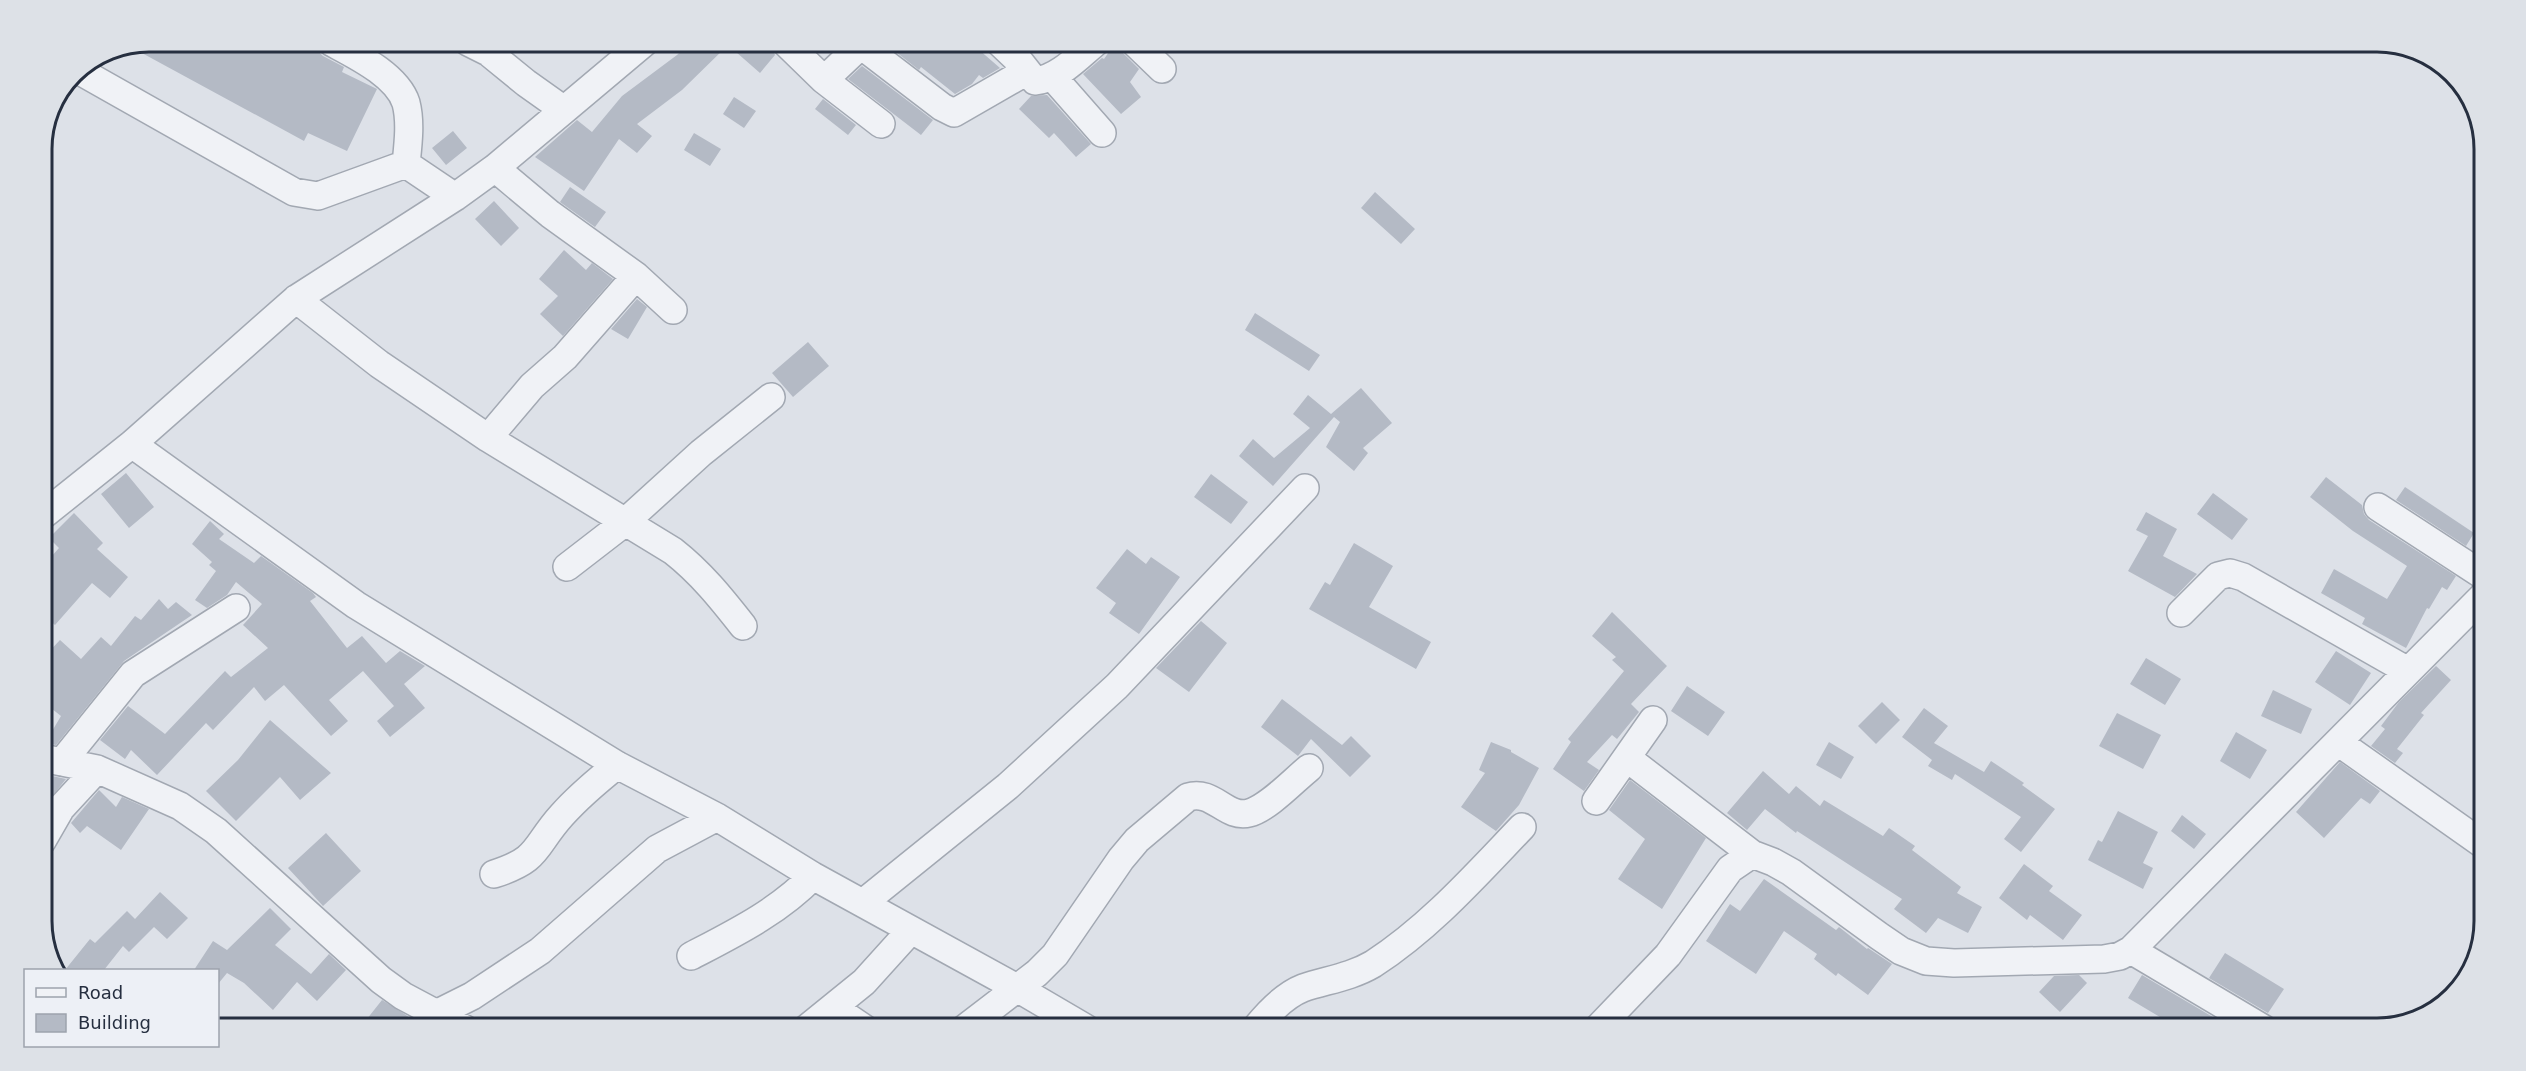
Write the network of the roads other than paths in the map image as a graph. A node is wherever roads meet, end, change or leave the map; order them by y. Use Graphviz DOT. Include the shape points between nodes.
graph roads {
  1 [pos="347,52"];
  2 [pos="488,52"];
  3 [pos="633,52"];
  4 [pos="795,52"];
  5 [pos="857,52"];
  6 [pos="878,52"];
  7 [pos="1012,52"];
  8 [pos="1078,52"];
  9 [pos="1144,52"];
  10 [pos="1162,69"];
  11 [pos="1040,74"];
  12 [pos="88,75"];
  13 [pos="824,80"];
  14 [pos="564,110"];
  15 [pos="881,124"];
  16 [pos="1102,133"];
  17 [pos="406,164"];
  18 [pos="495,168"];
  19 [pos="455,197"];
  20 [pos="636,276"];
  21 [pos="296,299"];
  22 [pos="673,310"];
  23 [pos="771,397"];
  24 [pos="488,438"];
  25 [pos="132,444"];
  26 [pos="1305,488"];
  27 [pos="53,507"];
  28 [pos="2378,507"];
  29 [pos="624,523"];
  30 [pos="567,567"];
  31 [pos="2474,569"];
  32 [pos="2474,605"];
  33 [pos="236,608"];
  34 [pos="2181,613"];
  35 [pos="743,626"];
  36 [pos="2408,671"];
  37 [pos="1653,720"];
  38 [pos="2338,742"];
  39 [pos="1627,758"];
  40 [pos="53,759"];
  41 [pos="53,760"];
  42 [pos="617,765"];
  43 [pos="1308,768"];
  44 [pos="97,769"];
  45 [pos="1596,801"];
  46 [pos="717,816"];
  47 [pos="53,822"];
  48 [pos="1522,827"];
  49 [pos="2474,838"];
  50 [pos="1752,854"];
  51 [pos="494,874"];
  52 [pos="813,876"];
  53 [pos="863,903"];
  54 [pos="911,930"];
  55 [pos="2131,950"];
  56 [pos="691,956"];
  57 [pos="1017,988"];
  58 [pos="834,1008"];
  59 [pos="436,1014"];
  60 [pos="444,1018"];
  61 [pos="821,1018"];
  62 [pos="849,1018"];
  63 [pos="978,1018"];
  64 [pos="1068,1018"];
  65 [pos="1266,1018"];
  66 [pos="1608,1018"];
  67 [pos="2245,1018"];
  1 -- 17 [label="street" via="389,78 405,102"];
  2 -- 14 [label="street"];
  3 -- 14 [label="street"];
  4 -- 13 [label="street"];
  5 -- 13 [label="street"];
  6 -- 11 [label="street" via="954,113"];
  7 -- 11 [label="street"];
  8 -- 11 [label="street"];
  9 -- 10 [label="street"];
  11 -- 16 [label="street"];
  12 -- 17 [label="street" via="294,192 318,196"];
  13 -- 15 [label="street"];
  14 -- 18 [label="street"];
  17 -- 19 [label="street"];
  18 -- 19 [label="street"];
  18 -- 20 [label="street" via="550,214"];
  19 -- 21 [label="street"];
  20 -- 22 [label="street"];
  20 -- 24 [label="street"];
  21 -- 24 [label="street" via="378,364"];
  21 -- 25 [label="street"];
  23 -- 29 [label="street" via="700,453"];
  24 -- 29 [label="street"];
  25 -- 27 [label="street"];
  25 -- 42 [label="street" via="356,605"];
  26 -- 53 [label="street" via="1117,686 1008,786"];
  28 -- 31 [label="street"];
  29 -- 30 [label="street"];
  29 -- 35 [label="street" via="692,566"];
  32 -- 36 [label="street"];
  33 -- 40 [label="street" via="133,674"];
  34 -- 36 [label="street" via="2218,576 2230,573"];
  36 -- 38 [label="street"];
  37 -- 39 [label="street"];
  38 -- 49 [label="street"];
  38 -- 55 [label="street"];
  39 -- 45 [label="street"];
  39 -- 50 [label="street"];
  41 -- 44 [label="street"];
  42 -- 46 [label="street"];
  42 -- 51 [label="street" via="581,794 530,858"];
  43 -- 57 [label="street" via="1251,813 1240,815 1206,797 1188,797 1137,840 1055,955"];
  44 -- 47 [label="street"];
  44 -- 59 [label="street" via="180,806 216,831 381,980"];
  46 -- 52 [label="street"];
  46 -- 59 [label="street" via="657,849 540,951 472,996"];
  48 -- 65 [label="street" via="1412,936 1371,965 1343,978 1301,989"];
  50 -- 55 [label="street" via="1791,872 1901,951 1926,961 2104,959"];
  50 -- 66 [label="street" via="1730,869 1668,955"];
  52 -- 53 [label="street"];
  52 -- 56 [label="street" via="792,898"];
  53 -- 54 [label="street"];
  54 -- 57 [label="street"];
  54 -- 58 [label="street" via="882,964"];
  55 -- 67 [label="street"];
  57 -- 63 [label="street"];
  57 -- 64 [label="street"];
  58 -- 61 [label="street"];
  58 -- 62 [label="street"];
  59 -- 60 [label="street"];
}
